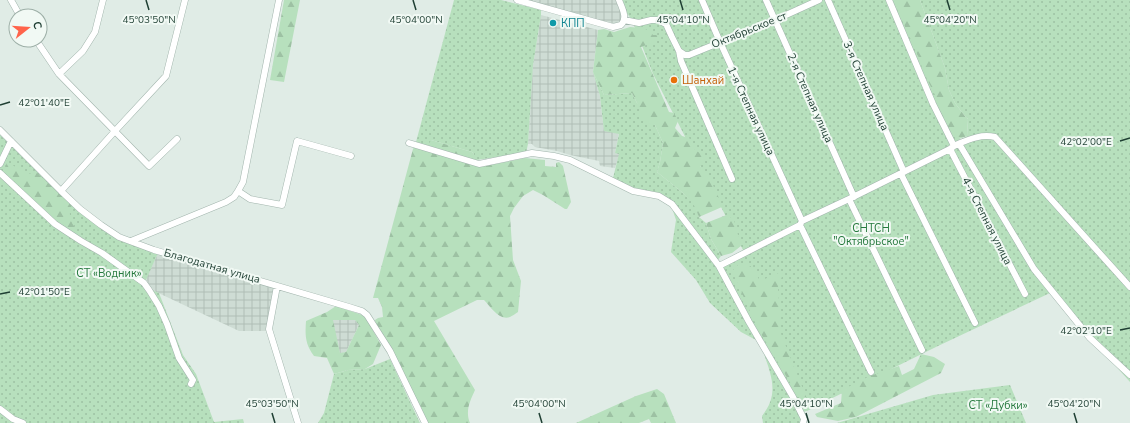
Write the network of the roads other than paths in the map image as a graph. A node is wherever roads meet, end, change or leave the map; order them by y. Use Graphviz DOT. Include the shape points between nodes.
graph roads {
  1 [pos="103,0"];
  2 [pos="185,0"];
  3 [pos="279,0"];
  4 [pos="517,0"];
  5 [pos="619,0"];
  6 [pos="702,0"];
  7 [pos="766,0"];
  8 [pos="819,0"];
  9 [pos="828,0"];
  10 [pos="889,0"];
  11 [pos="624,20"];
  12 [pos="775,20"];
  13 [pos="720,42"];
  14 [pos="41,48"];
  15 [pos="678,51"];
  16 [pos="59,74"];
  17 [pos="0,130"];
  18 [pos="115,131"];
  19 [pos="177,139"];
  20 [pos="11,141"];
  21 [pos="409,143"];
  22 [pos="953,146"];
  23 [pos="351,156"];
  24 [pos="0,164"];
  25 [pos="0,173"];
  26 [pos="903,173"];
  27 [pos="732,179"];
  28 [pos="62,191"];
  29 [pos="238,191"];
  30 [pos="852,198"];
  31 [pos="801,223"];
  32 [pos="145,235"];
  33 [pos="131,241"];
  34 [pos="147,247"];
  35 [pos="719,266"];
  36 [pos="277,286"];
  37 [pos="1130,287"];
  38 [pos="1025,294"];
  39 [pos="975,323"];
  40 [pos="922,350"];
  41 [pos="871,372"];
  42 [pos="1130,375"];
  43 [pos="191,384"];
  44 [pos="0,409"];
  45 [pos="23,423"];
  46 [pos="298,423"];
  47 [pos="425,423"];
  48 [pos="803,423"];
  1 -- 16 [label="street" via="96,32 83,51"];
  2 -- 18 [label="street" via="166,76"];
  3 -- 29 [label="street" via="251,143"];
  4 -- 11 [label="street" via="613,27 621,25"];
  5 -- 11 [label="street"];
  6 -- 13 [label="street, 1-я Степная улица"];
  7 -- 12 [label="street, 2-я Степная улица"];
  8 -- 12 [label="street, Октябрьское ст"];
  9 -- 26 [label="street, 3-я Степная улица"];
  10 -- 22 [label="street, 4-я Степная улица"];
  11 -- 15 [label="street" via="639,23 659,20 666,24"];
  12 -- 13 [label="street, Октябрьское ст"];
  12 -- 30 [label="street, 2-я Степная улица"];
  13 -- 15 [label="street, Октябрьское ст" via="689,55"];
  13 -- 31 [label="street, 1-я Степная улица"];
  14 -- 16 [label="street"];
  15 -- 27 [label="street"];
  16 -- 18 [label="street"];
  17 -- 20 [label="street, Благодатная улица"];
  18 -- 19 [label="street" via="149,166"];
  18 -- 28 [label="street"];
  20 -- 24 [label="street"];
  20 -- 28 [label="street, Благодатная улица"];
  21 -- 35 [label="street" via="479,164 532,153 570,160 633,190 659,196 672,204"];
  22 -- 26 [label="street"];
  22 -- 37 [label="street" via="973,138 995,137"];
  22 -- 38 [label="street, 4-я Степная улица"];
  22 -- 42 [label="street" via="961,147 1034,269 1090,338"];
  23 -- 29 [label="street" via="296,141 282,205 250,199"];
  25 -- 43 [label="street" via="55,224 144,283 160,306 179,358 193,380"];
  26 -- 30 [label="street"];
  26 -- 39 [label="street, 3-я Степная улица"];
  28 -- 33 [label="street, Благодатная улица" via="101,225"];
  29 -- 32 [label="street" via="226,202"];
  30 -- 31 [label="street"];
  30 -- 40 [label="street, 2-я Степная улица"];
  31 -- 35 [label="street"];
  31 -- 41 [label="street, 1-я Степная улица"];
  32 -- 33 [label="street"];
  32 -- 34 [label="street" via="144,243"];
  33 -- 34 [label="street, Благодатная улица"];
  34 -- 36 [label="street, Благодатная улица"];
  35 -- 48 [label="street" via="748,322 793,397 804,419"];
  36 -- 46 [label="street" via="269,329"];
  36 -- 47 [label="street, Благодатная улица" via="368,315 390,351"];
  44 -- 45 [label="street"];
}
